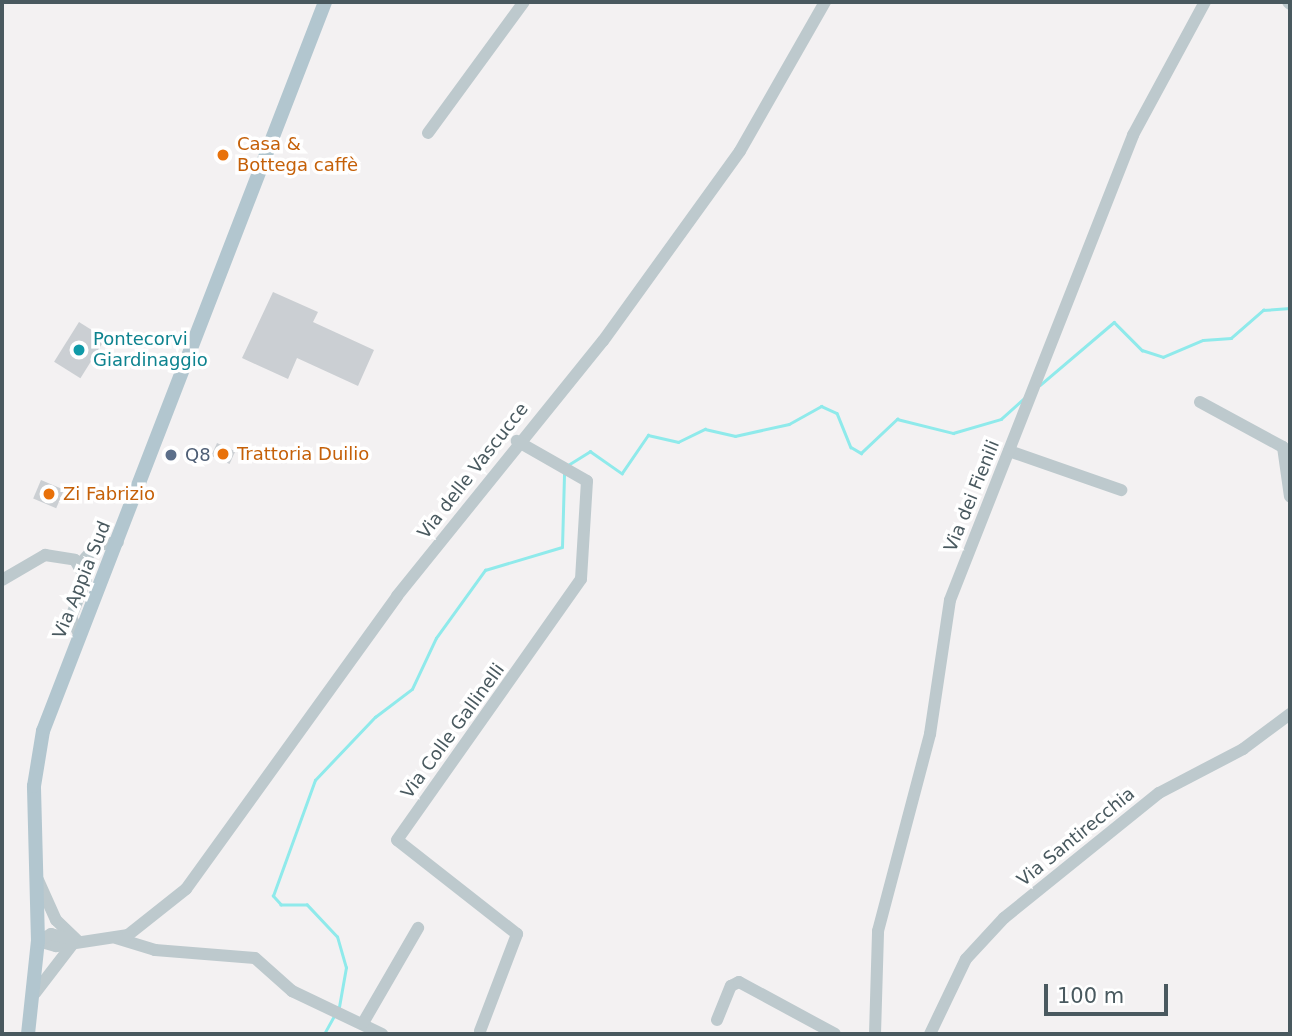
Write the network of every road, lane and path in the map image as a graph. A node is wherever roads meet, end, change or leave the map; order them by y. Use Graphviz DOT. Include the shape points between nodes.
graph roads {
  1 [pos="325,2"];
  2 [pos="524,2"];
  3 [pos="825,2"];
  4 [pos="1205,2"];
  5 [pos="428,132"];
  6 [pos="1200,401"];
  7 [pos="517,441"];
  8 [pos="1009,451"];
  9 [pos="1121,490"];
  10 [pos="1290,497"];
  11 [pos="118,542"];
  12 [pos="80,564"];
  13 [pos="2,580"];
  14 [pos="80,636"];
  15 [pos="1290,714"];
  16 [pos="38,880"];
  17 [pos="418,928"];
  18 [pos="116,938"];
  19 [pos="38,941"];
  20 [pos="78,941"];
  21 [pos="35,993"];
  22 [pos="717,1020"];
  23 [pos="363,1023"];
  24 [pos="480,1031"];
  25 [pos="28,1034"];
  26 [pos="382,1034"];
  27 [pos="835,1034"];
  28 [pos="875,1034"];
  29 [pos="930,1034"];
  1 -- 11 [label="main road, Via Appia Sud"];
  2 -- 5 [label="street"];
  3 -- 7 [label="street, Via delle Vascucce" via="740,151 603,341"];
  4 -- 8 [label="street, Via dei Fienili" via="1133,135"];
  6 -- 10 [label="street" via="1283,447"];
  7 -- 18 [label="street, Via delle Vascucce" via="189,886 145,926"];
  7 -- 24 [label="street, Via Colle Gallinelli" via="577,472 588,486 578,586 397,841 517,934"];
  8 -- 9 [label="street"];
  8 -- 28 [label="street, Via dei Fienili" via="950,600 930,734 878,931"];
  11 -- 12 [label="street" via="100,543"];
  11 -- 14 [label="main road, Via Appia Sud"];
  12 -- 13 [label="street" via="48,554"];
  12 -- 14 [label="street" via="86,584 71,620"];
  14 -- 16 [label="main road, Via Appia Sud" via="36,760"];
  15 -- 29 [label="street, Via Santirecchia" via="1243,749 1163,790 1004,918 966,959"];
  16 -- 19 [label="main road, Via Appia Sud"];
  16 -- 20 [label="street" via="56,920"];
  17 -- 23 [label="street"];
  18 -- 20 [label="street, Via delle Vascucce"];
  18 -- 23 [label="street" via="155,950 250,956 288,989"];
  19 -- 20 [label="street, Via delle Vascucce" via="53,946"];
  19 -- 21 [label="main road, Via Appia Sud"];
  20 -- 21 [label="street" via="58,957"];
  21 -- 25 [label="main road, Via Appia Sud"];
  22 -- 27 [label="street" via="739,982"];
  23 -- 26 [label="street"];
}
